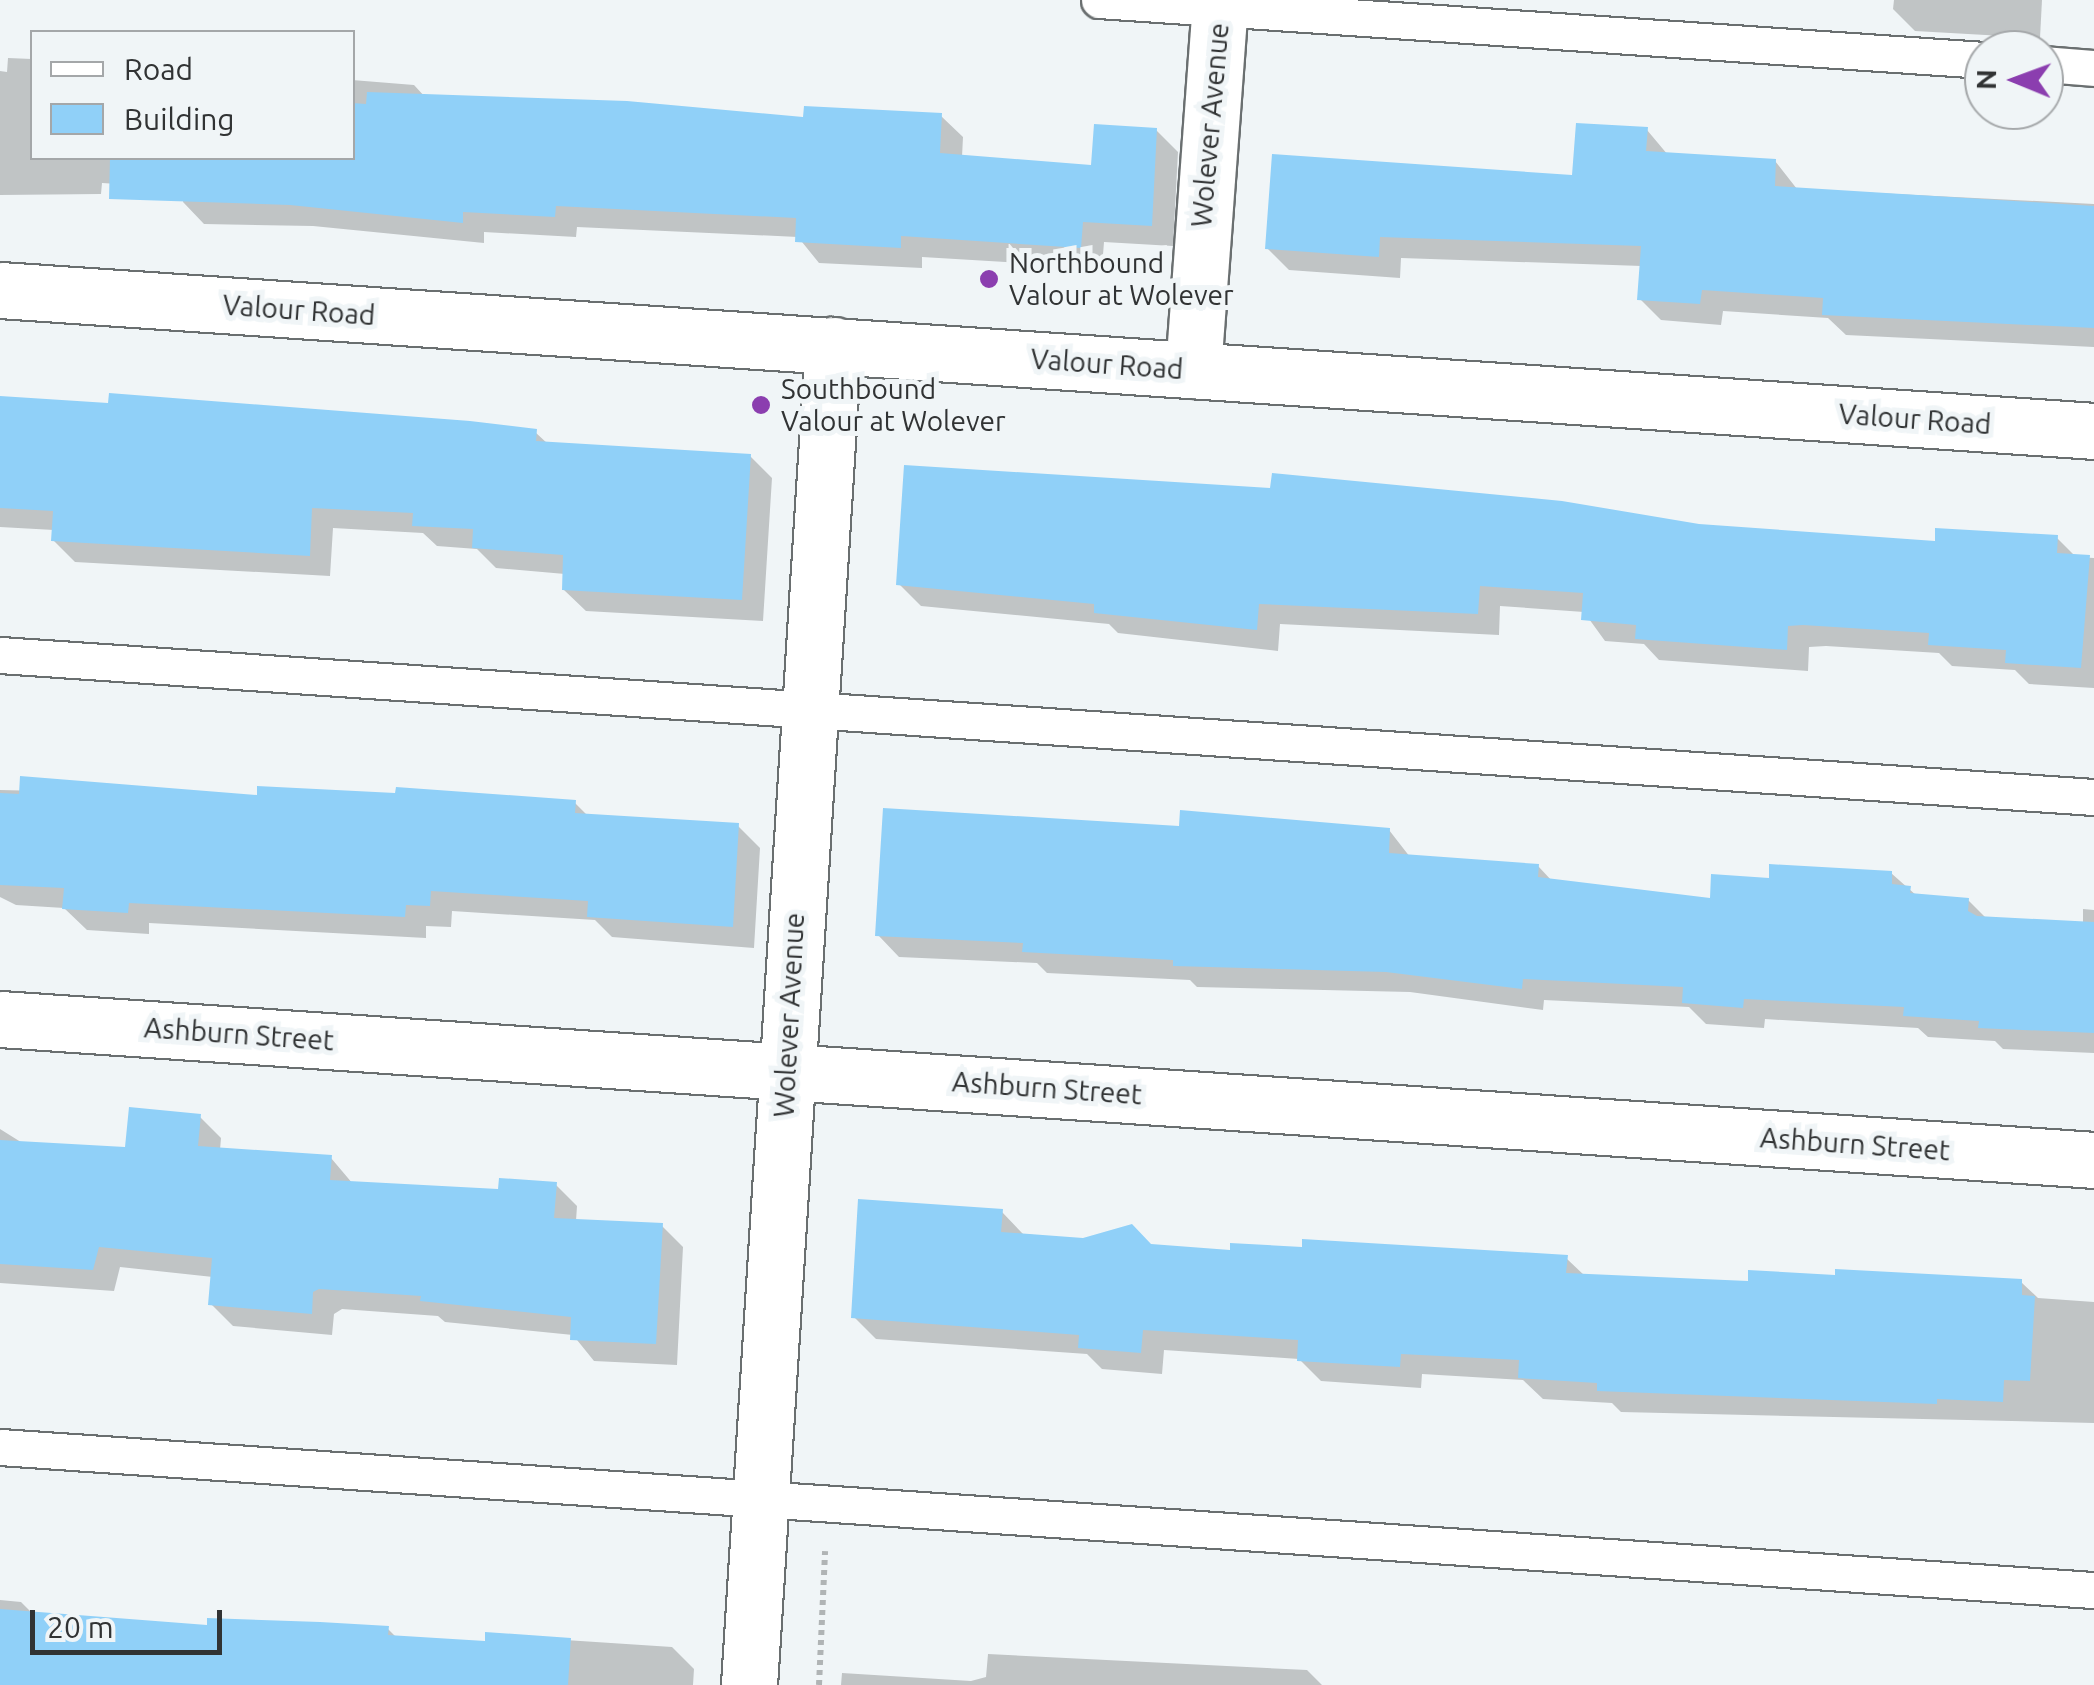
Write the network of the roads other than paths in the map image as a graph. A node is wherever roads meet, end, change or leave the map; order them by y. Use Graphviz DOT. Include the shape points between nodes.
graph roads {
  1 [pos="1099,0"];
  2 [pos="1220,4"];
  3 [pos="1964,59"];
  4 [pos="2064,66"];
  5 [pos="2094,68"];
  6 [pos="0,290"];
  7 [pos="833,346"];
  8 [pos="1193,370"];
  9 [pos="2094,431"];
  10 [pos="0,655"];
  11 [pos="807,710"];
  12 [pos="2094,797"];
  13 [pos="0,1019"];
  14 [pos="786,1070"];
  15 [pos="2094,1160"];
  16 [pos="0,1447"];
  17 [pos="762,1501"];
  18 [pos="2094,1590"];
  19 [pos="749,1685"];
  1 -- 2 [label="lane"];
  2 -- 3 [label="lane"];
  2 -- 8 [label="street, Wolever Avenue"];
  4 -- 5 [label="lane"];
  6 -- 7 [label="street, Valour Road"];
  7 -- 8 [label="street, Valour Road"];
  7 -- 11 [label="street, Wolever Avenue"];
  8 -- 9 [label="street, Valour Road"];
  10 -- 11 [label="lane"];
  11 -- 12 [label="lane"];
  11 -- 14 [label="street, Wolever Avenue"];
  13 -- 14 [label="street, Ashburn Street"];
  14 -- 15 [label="street, Ashburn Street"];
  14 -- 17 [label="street, Wolever Avenue"];
  16 -- 17 [label="lane"];
  17 -- 18 [label="lane"];
  17 -- 19 [label="street, Wolever Avenue"];
}
